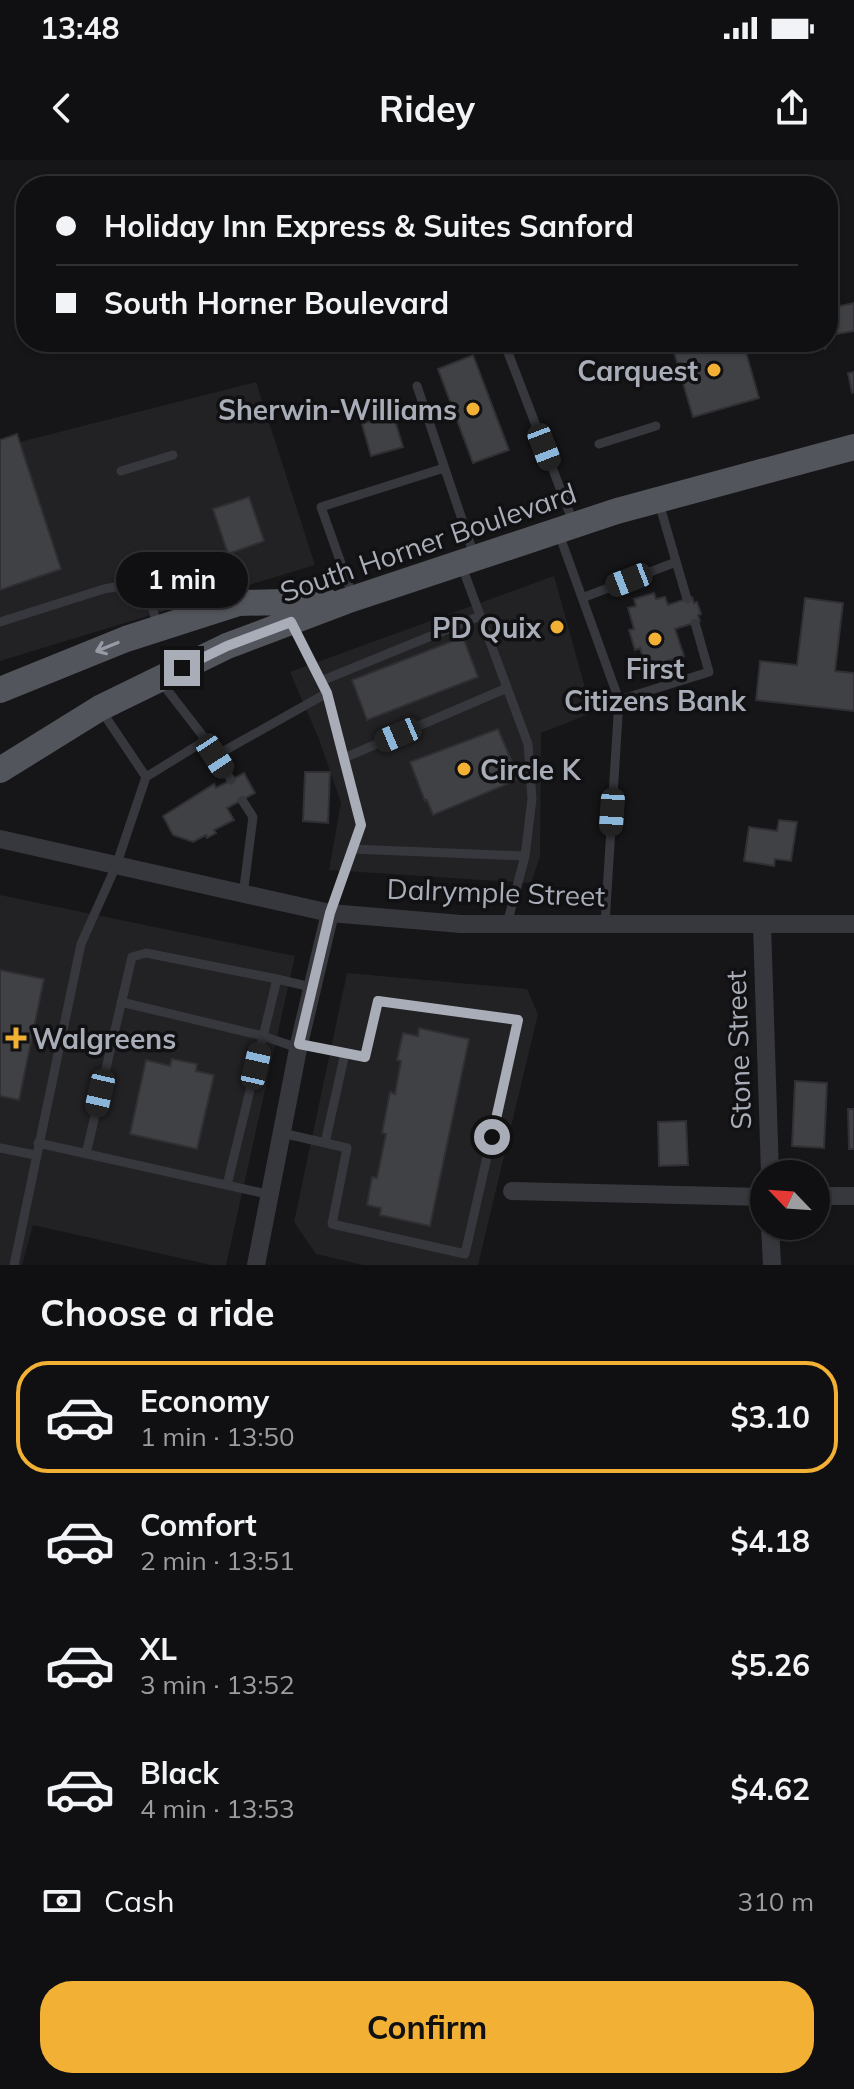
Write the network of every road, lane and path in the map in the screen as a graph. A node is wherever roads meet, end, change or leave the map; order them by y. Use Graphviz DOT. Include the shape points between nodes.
graph roads {
  1 [pos="507,352"];
  2 [pos="417,386"];
  3 [pos="656,426"];
  4 [pos="599,444"];
  5 [pos="854,447"];
  6 [pos="173,455"];
  7 [pos="444,468"];
  8 [pos="121,471"];
  9 [pos="658,500"];
  10 [pos="566,528"];
  11 [pos="468,561"];
  12 [pos="676,562"];
  13 [pos="582,598"];
  14 [pos="350,599"];
  15 [pos="687,599"];
  16 [pos="480,616"];
  17 [pos="0,622"];
  18 [pos="291,622"];
  19 [pos="695,623"];
  20 [pos="159,629"];
  21 [pos="159,679"];
  22 [pos="321,681"];
  23 [pos="507,688"];
  24 [pos="0,690"];
  25 [pos="327,693"];
  26 [pos="619,700"];
  27 [pos="100,708"];
  28 [pos="206,740"];
  29 [pos="215,756"];
  30 [pos="344,758"];
  31 [pos="0,770"];
  32 [pos="146,777"];
  33 [pos="231,780"];
  34 [pos="242,800"];
  35 [pos="0,839"];
  36 [pos="352,849"];
  37 [pos="525,856"];
  38 [pos="116,866"];
  39 [pos="243,895"];
  40 [pos="330,913"];
  41 [pos="507,924"];
  42 [pos="605,924"];
  43 [pos="854,924"];
  44 [pos="762,925"];
  45 [pos="277,979"];
  46 [pos="311,987"];
  47 [pos="121,1002"];
  48 [pos="263,1036"];
  49 [pos="298,1046"];
  50 [pos="345,1053"];
  51 [pos="282,1133"];
  52 [pos="38,1143"];
  53 [pos="325,1143"];
  54 [pos="0,1148"];
  55 [pos="86,1154"];
  56 [pos="35,1155"];
  57 [pos="770,1160"];
  58 [pos="227,1185"];
  59 [pos="512,1191"];
  60 [pos="271,1195"];
  61 [pos="830,1196"];
  62 [pos="854,1196"];
  63 [pos="750,1197"];
  64 [pos="771,1240"];
  65 [pos="14,1265"];
  66 [pos="256,1265"];
  67 [pos="772,1265"];
  1 -- 10 [label="lane"];
  2 -- 7 [label="lane"];
  3 -- 4 [label="lane"];
  5 -- 9 [label="main road, South Horner Boulevard"];
  6 -- 8 [label="lane"];
  7 -- 11 [label="lane"];
  7 -- 14 [label="lane" via="321,507"];
  9 -- 10 [label="main road, South Horner Boulevard"];
  9 -- 12 [label="lane"];
  10 -- 11 [label="main road, South Horner Boulevard"];
  10 -- 13 [label="lane"];
  11 -- 14 [label="main road, South Horner Boulevard"];
  11 -- 16 [label="lane"];
  12 -- 13 [label="lane"];
  12 -- 15 [label="lane"];
  13 -- 26 [label="lane"];
  14 -- 18 [label="main road, South Horner Boulevard"];
  14 -- 20 [label="main road" via="238,603"];
  16 -- 22 [label="lane"];
  16 -- 23 [label="lane"];
  17 -- 20 [label="lane" via="133,584 148,594"];
  18 -- 21 [label="main road, South Horner Boulevard"];
  18 -- 22 [label="lane"];
  19 -- 26 [label="lane" via="709,672"];
  20 -- 24 [label="main road, one-way"];
  21 -- 27 [label="main road, South Horner Boulevard"];
  21 -- 28 [label="lane"];
  22 -- 25 [label="lane"];
  23 -- 30 [label="lane"];
  23 -- 37 [label="lane" via="528,744 532,799"];
  25 -- 29 [label="lane"];
  25 -- 30 [label="lane"];
  26 -- 42 [label="lane"];
  27 -- 31 [label="main road, South Horner Boulevard"];
  27 -- 32 [label="lane"];
  28 -- 29 [label="lane"];
  28 -- 32 [label="lane"];
  29 -- 33 [label="lane"];
  30 -- 36 [label="lane" via="361,825"];
  32 -- 38 [label="lane"];
  34 -- 39 [label="lane" via="253,817"];
  35 -- 38 [label="street, Dalrymple Street"];
  36 -- 37 [label="lane"];
  36 -- 40 [label="lane"];
  37 -- 41 [label="lane"];
  38 -- 39 [label="street, Dalrymple Street"];
  38 -- 52 [label="lane" via="81,944"];
  39 -- 40 [label="street, Dalrymple Street"];
  40 -- 41 [label="street, Dalrymple Street"];
  40 -- 46 [label="street"];
  41 -- 42 [label="street, Dalrymple Street"];
  42 -- 44 [label="street, Dalrymple Street"];
  43 -- 44 [label="street, Dalrymple Street"];
  44 -- 57 [label="street, Stone Street"];
  45 -- 46 [label="lane"];
  45 -- 47 [label="lane" via="139,953 132,957"];
  45 -- 48 [label="lane"];
  46 -- 49 [label="street"];
  47 -- 48 [label="lane"];
  47 -- 55 [label="lane"];
  48 -- 49 [label="lane"];
  48 -- 58 [label="lane"];
  49 -- 50 [label="lane"];
  49 -- 51 [label="street"];
  50 -- 53 [label="lane"];
  50 -- 53 [label="lane" via="365,1057 378,1001 518,1020 465,1254 332,1224 347,1148"];
  51 -- 53 [label="lane"];
  51 -- 60 [label="street"];
  52 -- 55 [label="lane"];
  52 -- 56 [label="lane"];
  54 -- 56 [label="lane"];
  55 -- 58 [label="lane"];
  56 -- 65 [label="lane"];
  58 -- 60 [label="lane"];
  59 -- 63 [label="street"];
  60 -- 66 [label="street"];
  61 -- 62 [label="street"];
  64 -- 67 [label="street"];
}
